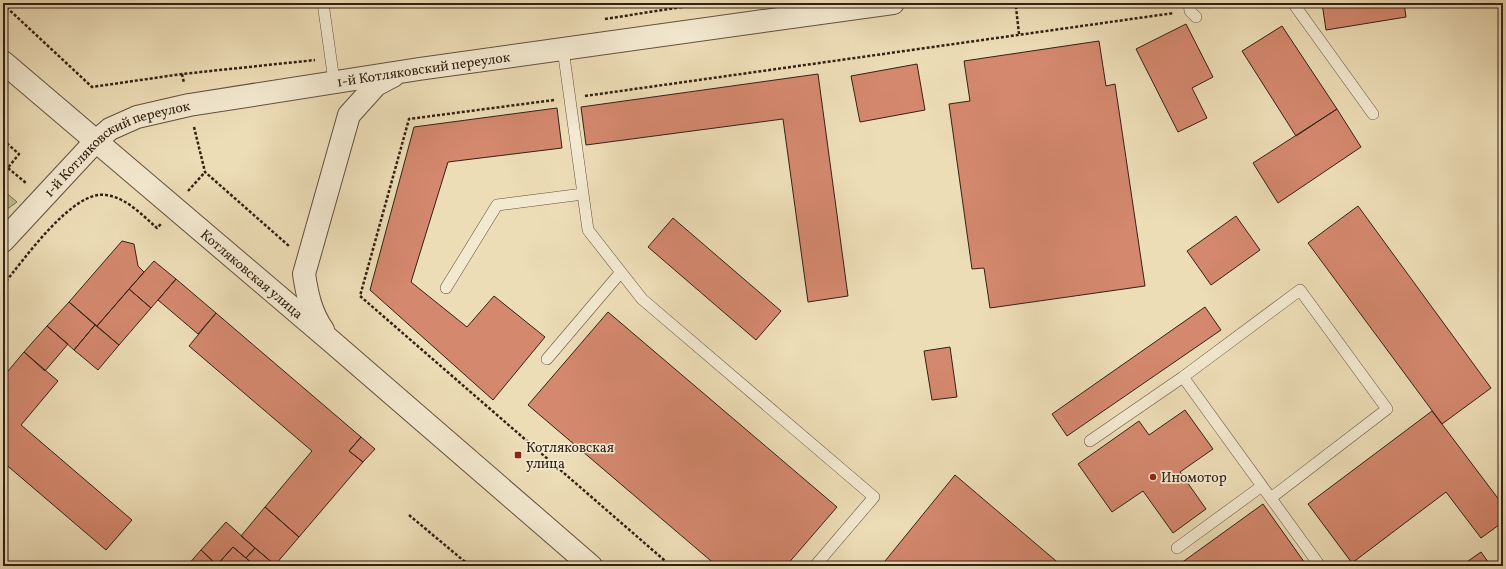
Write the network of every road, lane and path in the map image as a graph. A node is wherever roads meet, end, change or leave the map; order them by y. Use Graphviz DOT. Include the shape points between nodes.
graph roads {
  1 [pos="323,3"];
  2 [pos="893,3"];
  3 [pos="1047,3"];
  4 [pos="1230,3"];
  5 [pos="1293,3"];
  6 [pos="3,4"];
  7 [pos="1192,10"];
  8 [pos="1018,34"];
  9 [pos="563,49"];
  10 [pos="3,62"];
  11 [pos="419,69"];
  12 [pos="182,74"];
  13 [pos="334,81"];
  14 [pos="570,98"];
  15 [pos="1373,114"];
  16 [pos="3,140"];
  17 [pos="95,142"];
  18 [pos="198,145"];
  19 [pos="3,174"];
  20 [pos="583,194"];
  21 [pos="157,228"];
  22 [pos="3,241"];
  23 [pos="289,246"];
  24 [pos="621,272"];
  25 [pos="3,285"];
  26 [pos="446,288"];
  27 [pos="331,341"];
  28 [pos="547,360"];
  29 [pos="1183,377"];
  30 [pos="1090,441"];
  31 [pos="1262,486"];
  32 [pos="1270,498"];
  33 [pos="409,515"];
  34 [pos="1177,548"];
  35 [pos="470,566"];
  36 [pos="591,566"];
  37 [pos="671,566"];
  38 [pos="815,566"];
  39 [pos="1320,566"];
  1 -- 13 [label="lane"];
  2 -- 9 [label="street, 1-й Котляковский переулок"];
  3 -- 8 [label="path" via="1016,7"];
  4 -- 7 [label="path"];
  5 -- 15 [label="lane"];
  6 -- 12 [label="path" via="92,87"];
  7 -- 8 [label="path"];
  8 -- 14 [label="path"];
  9 -- 11 [label="street, 1-й Котляковский переулок"];
  9 -- 14 [label="lane"];
  10 -- 17 [label="street, Котляковская улица"];
  11 -- 13 [label="street, 1-й Котляковский переулок"];
  11 -- 27 [label="street" via="391,76 376,84 349,115 304,274 308,299 316,321"];
  13 -- 17 [label="street, 1-й Котляковский переулок" via="189,105 138,117 110,128"];
  14 -- 20 [label="lane"];
  14 -- 37 [label="path" via="409,119 360,296"];
  16 -- 19 [label="path" via="19,154"];
  17 -- 22 [label="street, 1-й Котляковский переулок"];
  17 -- 27 [label="street, Котляковская улица"];
  18 -- 23 [label="path" via="205,172"];
  20 -- 24 [label="lane" via="588,230"];
  20 -- 26 [label="lane" via="497,205"];
  21 -- 25 [label="path" via="128,203 116,197 105,194 90,196 64,213"];
  24 -- 28 [label="lane"];
  24 -- 38 [label="lane" via="642,299 874,497"];
  27 -- 36 [label="street, Котляковская улица"];
  29 -- 30 [label="lane"];
  29 -- 31 [label="lane"];
  29 -- 32 [label="lane" via="1300,290 1387,409"];
  31 -- 32 [label="lane"];
  31 -- 34 [label="lane"];
  32 -- 39 [label="lane"];
  33 -- 35 [label="path"];
}
